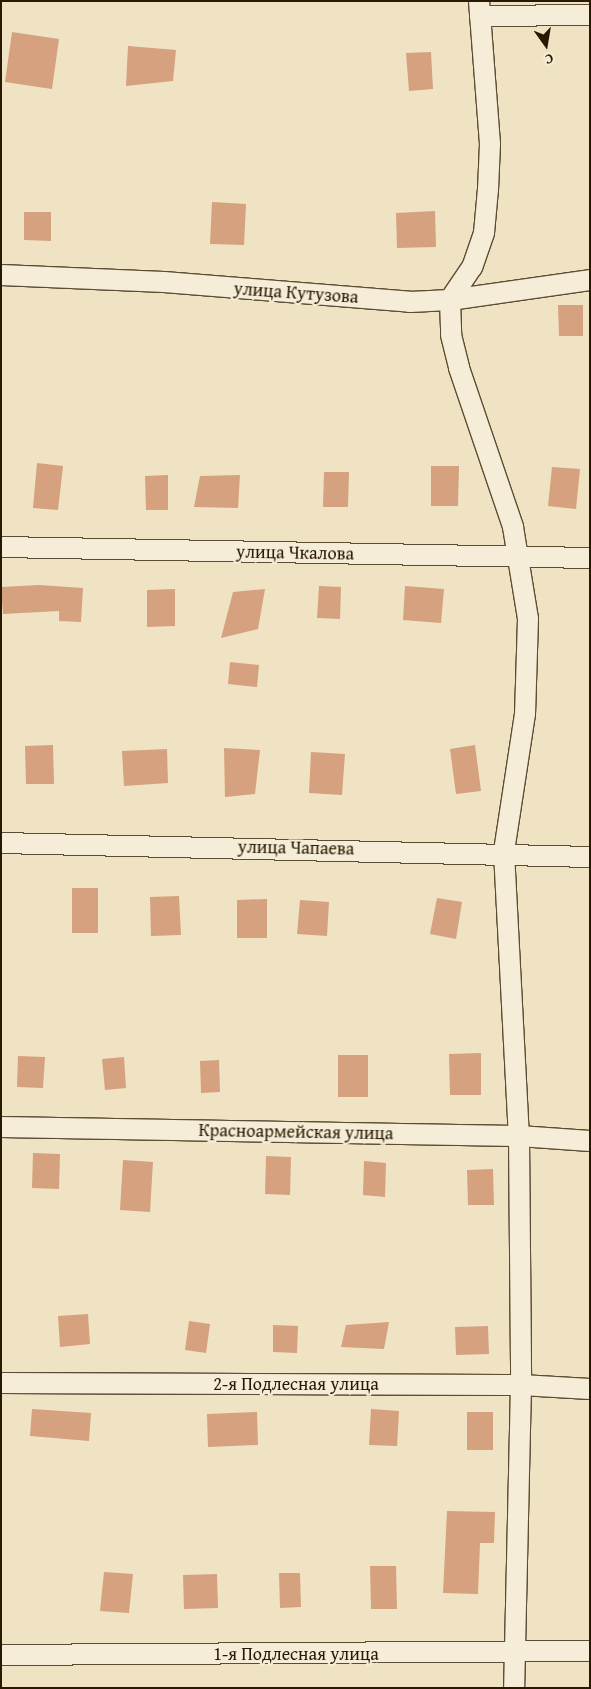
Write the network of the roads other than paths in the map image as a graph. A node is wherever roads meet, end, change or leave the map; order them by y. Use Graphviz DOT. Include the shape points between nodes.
graph roads {
  1 [pos="479,8"];
  2 [pos="590,15"];
  3 [pos="1,275"];
  4 [pos="590,280"];
  5 [pos="450,300"];
  6 [pos="1,547"];
  7 [pos="519,558"];
  8 [pos="590,558"];
  9 [pos="1,843"];
  10 [pos="504,852"];
  11 [pos="590,857"];
  12 [pos="1,1127"];
  13 [pos="519,1136"];
  14 [pos="590,1141"];
  15 [pos="1,1383"];
  16 [pos="521,1385"];
  17 [pos="590,1389"];
  18 [pos="590,1651"];
  19 [pos="513,1654"];
  20 [pos="1,1655"];
  21 [pos="514,1688"];
  1 -- 2 [label="street"];
  1 -- 5 [label="street" via="490,144 484,233 472,268"];
  3 -- 5 [label="street, улица Кутузова" via="164,282 410,302"];
  4 -- 5 [label="street, улица Кутузова"];
  5 -- 7 [label="street" via="451,335 459,368 490,453"];
  6 -- 7 [label="street, улица Чкалова"];
  7 -- 8 [label="street, улица Чкалова"];
  7 -- 10 [label="street" via="528,619 528,660 525,714"];
  9 -- 10 [label="street, улица Чапаева"];
  10 -- 11 [label="street, улица Чапаева"];
  10 -- 13 [label="street"];
  12 -- 13 [label="street, Красноармейская улица"];
  13 -- 14 [label="street, Красноармейская улица"];
  13 -- 16 [label="street"];
  15 -- 16 [label="street, 2-я Подлесная улица"];
  16 -- 17 [label="street, 2-я Подлесная улица"];
  16 -- 19 [label="street"];
  18 -- 19 [label="street, 1-я Подлесная улица"];
  19 -- 20 [label="street, 1-я Подлесная улица"];
  19 -- 21 [label="street"];
}
